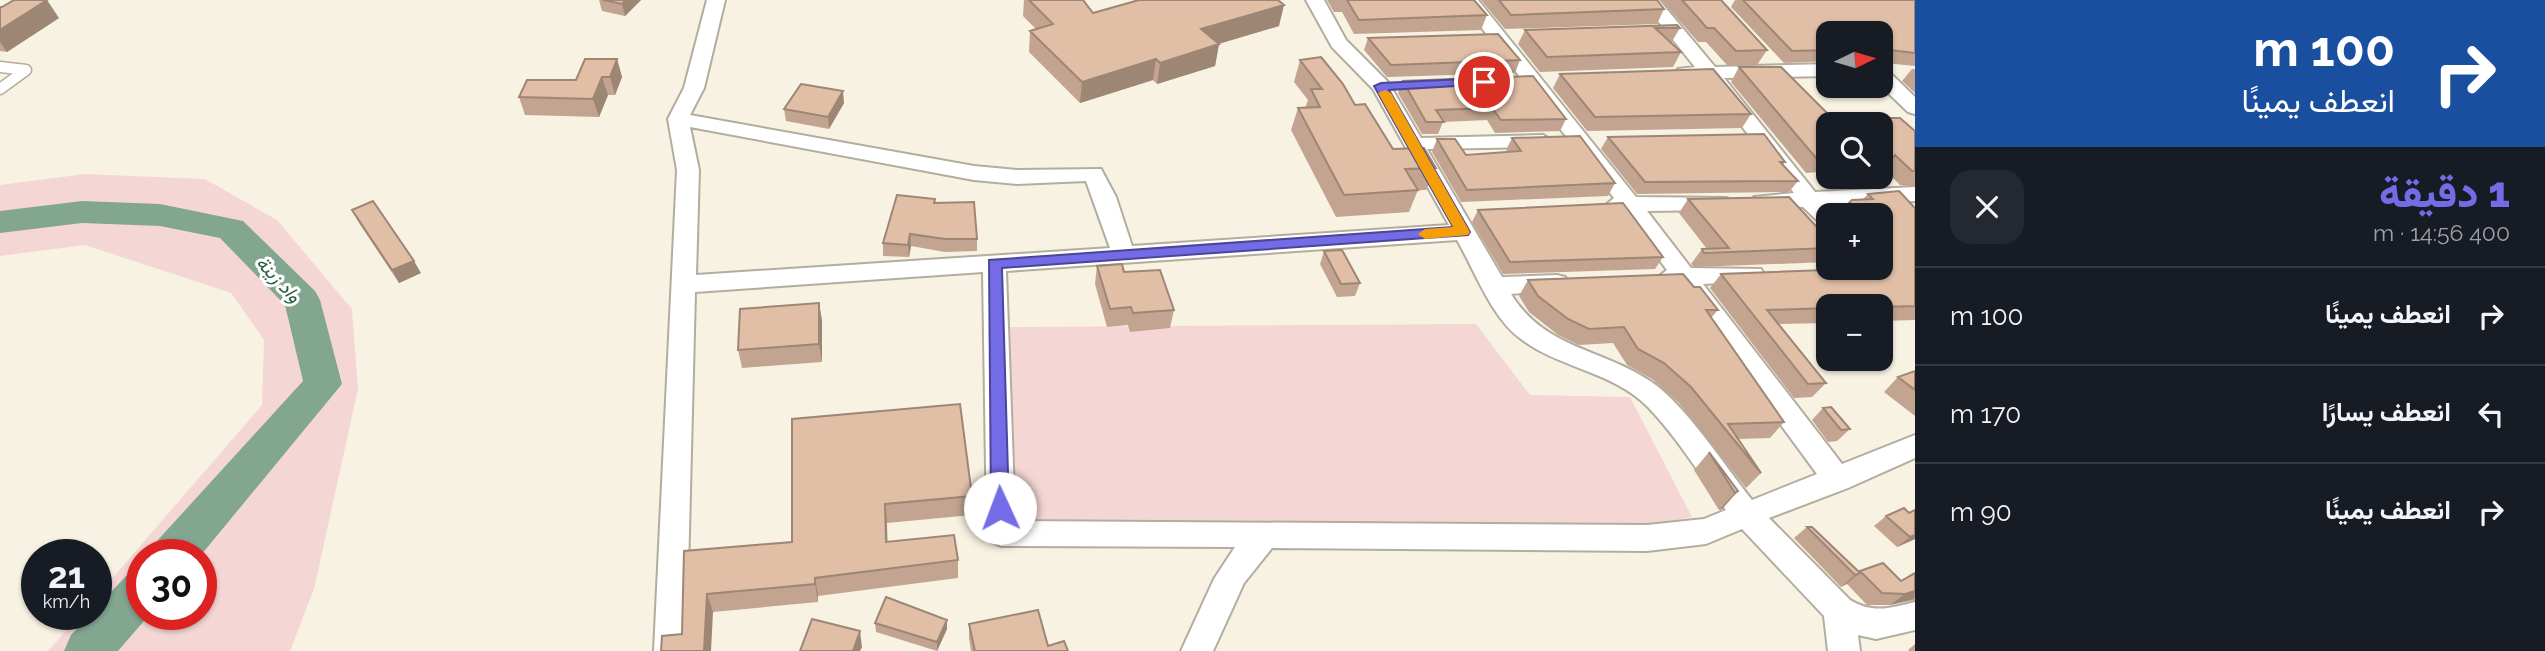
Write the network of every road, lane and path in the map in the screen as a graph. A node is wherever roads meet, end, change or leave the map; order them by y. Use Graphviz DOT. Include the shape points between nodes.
graph roads {
  1 [pos="716,0"];
  2 [pos="1315,0"];
  3 [pos="1469,0"];
  4 [pos="1650,0"];
  5 [pos="1675,31"];
  6 [pos="1648,32"];
  7 [pos="1527,36"];
  8 [pos="1500,37"];
  9 [pos="1473,38"];
  10 [pos="1365,42"];
  11 [pos="1338,43"];
  12 [pos="1757,50"];
  13 [pos="0,67"];
  14 [pos="1776,70"];
  15 [pos="1816,70"];
  16 [pos="1709,73"];
  17 [pos="1894,73"];
  18 [pos="1904,73"];
  19 [pos="1669,74"];
  20 [pos="1563,78"];
  21 [pos="1536,79"];
  22 [pos="1510,80"];
  23 [pos="1406,85"];
  24 [pos="1381,86"];
  25 [pos="1894,86"];
  26 [pos="0,89"];
  27 [pos="1794,89"];
  28 [pos="1915,108"];
  29 [pos="678,118"];
  30 [pos="1734,137"];
  31 [pos="1762,137"];
  32 [pos="1611,140"];
  33 [pos="1583,141"];
  34 [pos="1414,143"];
  35 [pos="1904,195"];
  36 [pos="1811,202"];
  37 [pos="1631,204"];
  38 [pos="1590,206"];
  39 [pos="1816,207"];
  40 [pos="1482,211"];
  41 [pos="1915,219"];
  42 [pos="1459,222"];
  43 [pos="1123,253"];
  44 [pos="994,264"];
  45 [pos="1778,274"];
  46 [pos="1682,277"];
  47 [pos="1642,279"];
  48 [pos="1575,282"];
  49 [pos="686,284"];
  50 [pos="1495,286"];
  51 [pos="1915,446"];
  52 [pos="1838,480"];
  53 [pos="1746,514"];
  54 [pos="1266,534"];
  55 [pos="1839,610"];
  56 [pos="1915,616"];
  57 [pos="670,651"];
  58 [pos="1197,651"];
  59 [pos="1844,651"];
  1 -- 29 [label="street" via="694,88"];
  2 -- 11 [label="street"];
  3 -- 8 [label="street"];
  4 -- 5 [label="street"];
  5 -- 6 [label="street"];
  5 -- 16 [label="street"];
  7 -- 8 [label="street"];
  8 -- 9 [label="street"];
  8 -- 21 [label="street"];
  10 -- 11 [label="street"];
  11 -- 24 [label="street"];
  12 -- 14 [label="street"];
  13 -- 26 [label="lane" via="26,70"];
  14 -- 15 [label="street"];
  14 -- 16 [label="street"];
  14 -- 27 [label="street"];
  16 -- 19 [label="street"];
  16 -- 31 [label="street"];
  17 -- 18 [label="street"];
  20 -- 21 [label="street"];
  21 -- 22 [label="street"];
  21 -- 33 [label="street"];
  23 -- 24 [label="street"];
  24 -- 34 [label="street"];
  25 -- 28 [label="street"];
  29 -- 43 [label="street" via="974,173 1017,177 1093,174"];
  29 -- 49 [label="street" via="688,170"];
  30 -- 31 [label="street"];
  31 -- 36 [label="street"];
  32 -- 33 [label="street"];
  33 -- 34 [label="street"];
  33 -- 37 [label="street"];
  34 -- 42 [label="street"];
  35 -- 36 [label="street"];
  35 -- 41 [label="street"];
  36 -- 37 [label="street"];
  36 -- 39 [label="street"];
  37 -- 38 [label="street"];
  37 -- 46 [label="street"];
  40 -- 42 [label="street"];
  42 -- 43 [label="street"];
  42 -- 50 [label="street"];
  43 -- 44 [label="street"];
  44 -- 49 [label="street"];
  44 -- 54 [label="street" via="1001,533"];
  45 -- 46 [label="street"];
  46 -- 47 [label="street"];
  46 -- 52 [label="street"];
  48 -- 50 [label="street"];
  49 -- 57 [label="street"];
  50 -- 53 [label="street" via="1529,334 1612,369 1657,400"];
  51 -- 52 [label="street"];
  52 -- 53 [label="street"];
  53 -- 54 [label="street" via="1706,531 1625,540 1597,536"];
  53 -- 55 [label="street"];
  54 -- 58 [label="street" via="1229,578"];
  55 -- 56 [label="street" via="1874,626"];
  55 -- 59 [label="street"];
}
